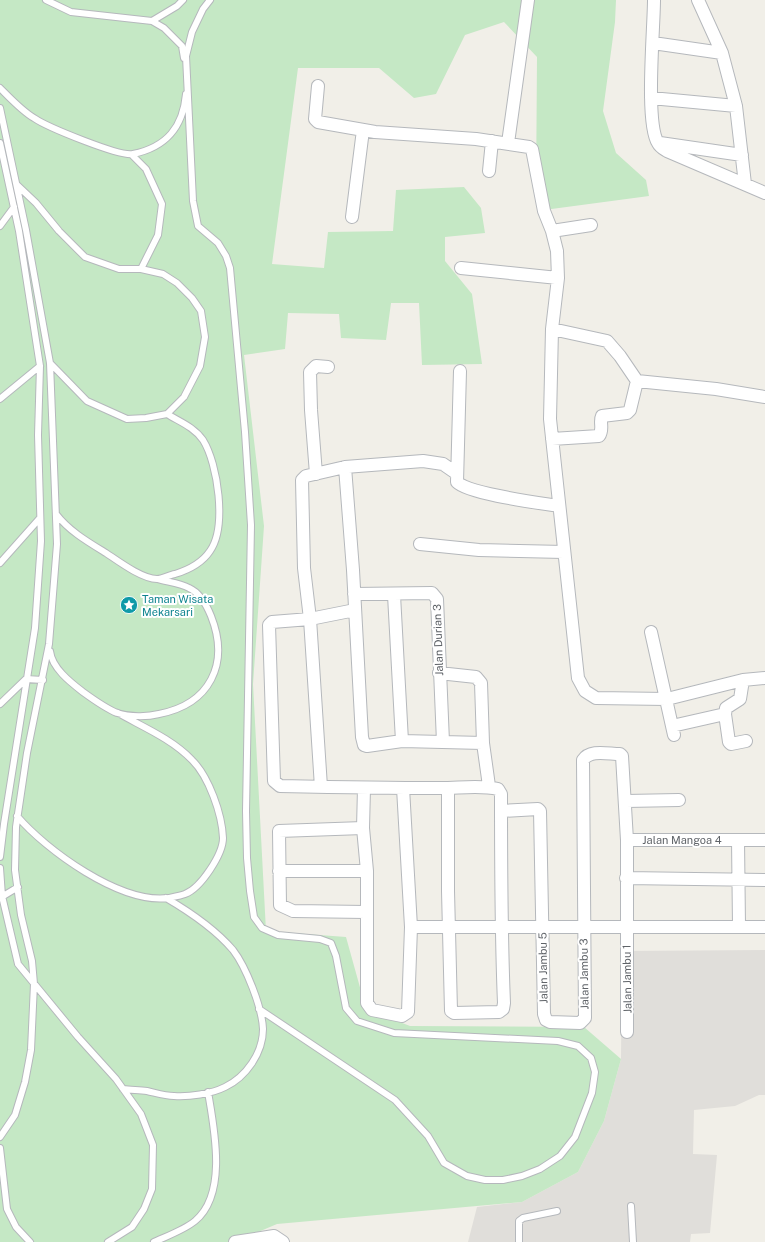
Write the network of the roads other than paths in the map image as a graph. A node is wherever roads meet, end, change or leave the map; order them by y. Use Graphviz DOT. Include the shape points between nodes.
graph roads {
  1 [pos="46,0"];
  2 [pos="183,0"];
  3 [pos="210,0"];
  4 [pos="528,0"];
  5 [pos="654,0"];
  6 [pos="687,0"];
  7 [pos="699,1"];
  8 [pos="152,20"];
  9 [pos="653,43"];
  10 [pos="722,53"];
  11 [pos="318,86"];
  12 [pos="0,88"];
  13 [pos="651,98"];
  14 [pos="736,106"];
  15 [pos="0,108"];
  16 [pos="363,130"];
  17 [pos="492,141"];
  18 [pos="0,143"];
  19 [pos="658,143"];
  20 [pos="508,144"];
  21 [pos="132,155"];
  22 [pos="742,155"];
  23 [pos="489,171"];
  24 [pos="745,184"];
  25 [pos="16,185"];
  26 [pos="765,193"];
  27 [pos="14,207"];
  28 [pos="352,217"];
  29 [pos="591,225"];
  30 [pos="0,226"];
  31 [pos="552,231"];
  32 [pos="461,268"];
  33 [pos="141,269"];
  34 [pos="558,278"];
  35 [pos="552,329"];
  36 [pos="50,363"];
  37 [pos="40,366"];
  38 [pos="328,367"];
  39 [pos="460,371"];
  40 [pos="637,381"];
  41 [pos="765,397"];
  42 [pos="0,399"];
  43 [pos="166,414"];
  44 [pos="552,438"];
  45 [pos="345,467"];
  46 [pos="456,473"];
  47 [pos="316,474"];
  48 [pos="559,506"];
  49 [pos="56,514"];
  50 [pos="40,518"];
  51 [pos="420,544"];
  52 [pos="564,552"];
  53 [pos="0,563"];
  54 [pos="157,579"];
  55 [pos="354,594"];
  56 [pos="394,595"];
  57 [pos="355,610"];
  58 [pos="310,619"];
  59 [pos="651,632"];
  60 [pos="49,644"];
  61 [pos="439,673"];
  62 [pos="765,678"];
  63 [pos="26,679"];
  64 [pos="43,680"];
  65 [pos="743,680"];
  66 [pos="667,699"];
  67 [pos="0,704"];
  68 [pos="118,713"];
  69 [pos="725,714"];
  70 [pos="402,741"];
  71 [pos="746,741"];
  72 [pos="444,742"];
  73 [pos="483,744"];
  74 [pos="321,786"];
  75 [pos="489,786"];
  76 [pos="364,788"];
  77 [pos="403,788"];
  78 [pos="448,788"];
  79 [pos="679,800"];
  80 [pos="626,801"];
  81 [pos="501,811"];
  82 [pos="17,816"];
  83 [pos="363,828"];
  84 [pos="627,840"];
  85 [pos="738,840"];
  86 [pos="765,840"];
  87 [pos="0,857"];
  88 [pos="0,868"];
  89 [pos="279,871"];
  90 [pos="367,871"];
  91 [pos="626,878"];
  92 [pos="740,880"];
  93 [pos="765,880"];
  94 [pos="18,888"];
  95 [pos="1,897"];
  96 [pos="166,898"];
  97 [pos="366,912"];
  98 [pos="584,926"];
  99 [pos="739,926"];
  100 [pos="411,927"];
  101 [pos="450,927"];
  102 [pos="500,927"];
  103 [pos="542,927"];
  104 [pos="626,927"];
  105 [pos="765,927"];
  106 [pos="34,984"];
  107 [pos="259,1009"];
  108 [pos="559,1023"];
  109 [pos="627,1032"];
  110 [pos="123,1089"];
  111 [pos="208,1092"];
  112 [pos="0,1138"];
  113 [pos="0,1148"];
  114 [pos="631,1206"];
  115 [pos="558,1211"];
  116 [pos="30,1242"];
  117 [pos="108,1242"];
  118 [pos="154,1242"];
  119 [pos="235,1242"];
  120 [pos="283,1242"];
  121 [pos="519,1242"];
  122 [pos="634,1242"];
  1 -- 8 [label="lane" via="71,12"];
  2 -- 8 [label="lane"];
  3 -- 107 [label="lane" via="192,32 186,56 186,75 194,201 198,226 218,243 230,268 246,432 251,525 247,858 254,917 262,928 278,935 320,939 331,943 346,1008 357,1021 394,1033 558,1041 578,1046 591,1058 595,1072 592,1093 575,1137 560,1156 540,1169 522,1176 485,1180 467,1176 444,1163 428,1136 395,1100"];
  4 -- 20 [label="street"];
  5 -- 9 [label="street"];
  6 -- 7 [label="street"];
  7 -- 10 [label="street"];
  8 -- 21 [label="lane" via="182,46 186,88 184,108 175,130 165,142"];
  9 -- 10 [label="street"];
  9 -- 13 [label="street"];
  10 -- 14 [label="street"];
  11 -- 16 [label="street" via="316,121"];
  12 -- 21 [label="lane" via="34,118 80,140"];
  13 -- 14 [label="street"];
  13 -- 19 [label="street" via="654,132"];
  14 -- 22 [label="street"];
  15 -- 25 [label="lane"];
  16 -- 17 [label="street"];
  16 -- 28 [label="street"];
  17 -- 20 [label="street"];
  17 -- 23 [label="street"];
  18 -- 27 [label="lane"];
  19 -- 22 [label="street"];
  19 -- 24 [label="street" via="667,151"];
  20 -- 31 [label="street" via="529,146 532,149 544,211"];
  21 -- 33 [label="lane" via="146,169 162,204 158,235"];
  22 -- 24 [label="street"];
  24 -- 26 [label="street"];
  25 -- 33 [label="lane" via="85,257 119,269"];
  25 -- 36 [label="lane"];
  27 -- 30 [label="lane"];
  27 -- 37 [label="lane"];
  29 -- 31 [label="street"];
  31 -- 34 [label="street" via="557,251"];
  32 -- 34 [label="street"];
  33 -- 43 [label="lane" via="163,274 177,283 201,311 205,337 200,366 184,397"];
  34 -- 35 [label="street"];
  35 -- 40 [label="street" via="607,341"];
  35 -- 44 [label="street"];
  36 -- 43 [label="lane" via="87,401 120,416 127,419"];
  36 -- 49 [label="lane"];
  37 -- 42 [label="lane"];
  37 -- 50 [label="lane"];
  38 -- 47 [label="street" via="316,366 310,372"];
  39 -- 46 [label="street"];
  40 -- 41 [label="street"];
  40 -- 44 [label="street" via="630,410 627,413 602,416 600,436"];
  43 -- 54 [label="lane" via="194,429 210,452 219,493 218,525 210,552 195,565"];
  44 -- 48 [label="street"];
  45 -- 46 [label="street" via="423,461 443,464"];
  45 -- 47 [label="street"];
  45 -- 55 [label="street"];
  46 -- 48 [label="street" via="457,482 470,488 512,499"];
  47 -- 58 [label="street" via="304,477 302,482 304,568"];
  48 -- 52 [label="street"];
  49 -- 54 [label="lane" via="65,525 128,567"];
  49 -- 60 [label="lane"];
  50 -- 53 [label="lane"];
  50 -- 63 [label="lane" via="35,628"];
  51 -- 52 [label="street" via="479,550"];
  52 -- 66 [label="street" via="578,678 585,690 596,698"];
  54 -- 68 [label="lane" via="190,588 209,610 219,646 213,679 198,699 174,711 148,716"];
  55 -- 56 [label="street, Jalan Durian 3"];
  55 -- 57 [label="street"];
  56 -- 61 [label="street, Jalan Durian 3" via="432,593 437,599"];
  56 -- 70 [label="street"];
  57 -- 58 [label="street"];
  57 -- 70 [label="street" via="363,742 367,746"];
  58 -- 74 [label="street"];
  58 -- 74 [label="street" via="272,622 269,625 274,781 280,786"];
  59 -- 66 [label="street"];
  60 -- 64 [label="lane"];
  60 -- 68 [label="lane" via="50,657 66,679"];
  61 -- 72 [label="street, Jalan Durian 3"];
  61 -- 73 [label="street" via="479,679"];
  62 -- 65 [label="street"];
  63 -- 64 [label="lane"];
  63 -- 67 [label="lane"];
  63 -- 87 [label="lane"];
  64 -- 82 [label="lane" via="27,753"];
  65 -- 66 [label="street"];
  65 -- 69 [label="street" via="741,697 726,708"];
  66 -- 69 [label="street" via="673,730"];
  68 -- 96 [label="lane" via="163,738 192,760 208,781 219,814 223,839 215,863 202,880 186,894"];
  69 -- 71 [label="street" via="729,742 731,744"];
  70 -- 72 [label="street"];
  72 -- 73 [label="street"];
  73 -- 75 [label="street"];
  74 -- 76 [label="street"];
  75 -- 78 [label="street"];
  75 -- 81 [label="street" via="498,789 501,794"];
  76 -- 77 [label="street"];
  76 -- 83 [label="street"];
  77 -- 78 [label="street"];
  77 -- 100 [label="street"];
  78 -- 101 [label="street"];
  79 -- 80 [label="street"];
  80 -- 84 [label="street, Jalan Jambu 1"];
  80 -- 98 [label="street, Jalan Jambu 3" via="621,755 591,753 586,756 583,760"];
  81 -- 102 [label="street"];
  81 -- 103 [label="street" via="538,809 540,812"];
  82 -- 94 [label="lane"];
  82 -- 96 [label="lane" via="54,852 80,869 126,891 150,898"];
  83 -- 89 [label="street" via="279,831"];
  83 -- 90 [label="street"];
  84 -- 85 [label="street, Jalan Mangoa 4"];
  84 -- 91 [label="street, Jalan Jambu 1"];
  85 -- 86 [label="street, Jalan Mangoa 4"];
  85 -- 92 [label="street"];
  88 -- 95 [label="lane"];
  89 -- 90 [label="street"];
  89 -- 97 [label="street" via="282,907 293,911"];
  90 -- 97 [label="street"];
  91 -- 92 [label="street"];
  91 -- 104 [label="street, Jalan Jambu 1"];
  92 -- 93 [label="street"];
  92 -- 99 [label="street"];
  94 -- 95 [label="lane"];
  94 -- 106 [label="lane"];
  95 -- 106 [label="lane" via="18,964"];
  96 -- 107 [label="lane" via="190,912 232,950 247,972"];
  97 -- 100 [label="street" via="367,1003 372,1010 402,1016 408,1012"];
  98 -- 103 [label="street"];
  98 -- 104 [label="street"];
  98 -- 108 [label="street, Jalan Jambu 3" via="585,1018 580,1023"];
  99 -- 104 [label="street"];
  99 -- 105 [label="street"];
  100 -- 101 [label="street"];
  101 -- 102 [label="street"];
  101 -- 102 [label="street" via="450,1007 454,1013 496,1013 503,1009"];
  102 -- 103 [label="street"];
  103 -- 108 [label="street, Jalan Jambu 5" via="544,1014 546,1020"];
  104 -- 109 [label="street, Jalan Jambu 1"];
  106 -- 110 [label="lane"];
  106 -- 112 [label="lane" via="31,1050 25,1082 15,1115"];
  107 -- 111 [label="lane" via="263,1029 258,1052 246,1072 225,1087"];
  110 -- 111 [label="lane" via="174,1096"];
  110 -- 117 [label="lane" via="142,1114 154,1145 152,1189 144,1209 132,1227"];
  111 -- 118 [label="lane" via="217,1162 215,1180 207,1206 196,1221"];
  113 -- 116 [label="lane" via="7,1209 16,1227"];
  114 -- 122 [label="lane"];
  115 -- 121 [label="lane" via="519,1221"];
  119 -- 120 [label="street" via="274,1236"];
}
